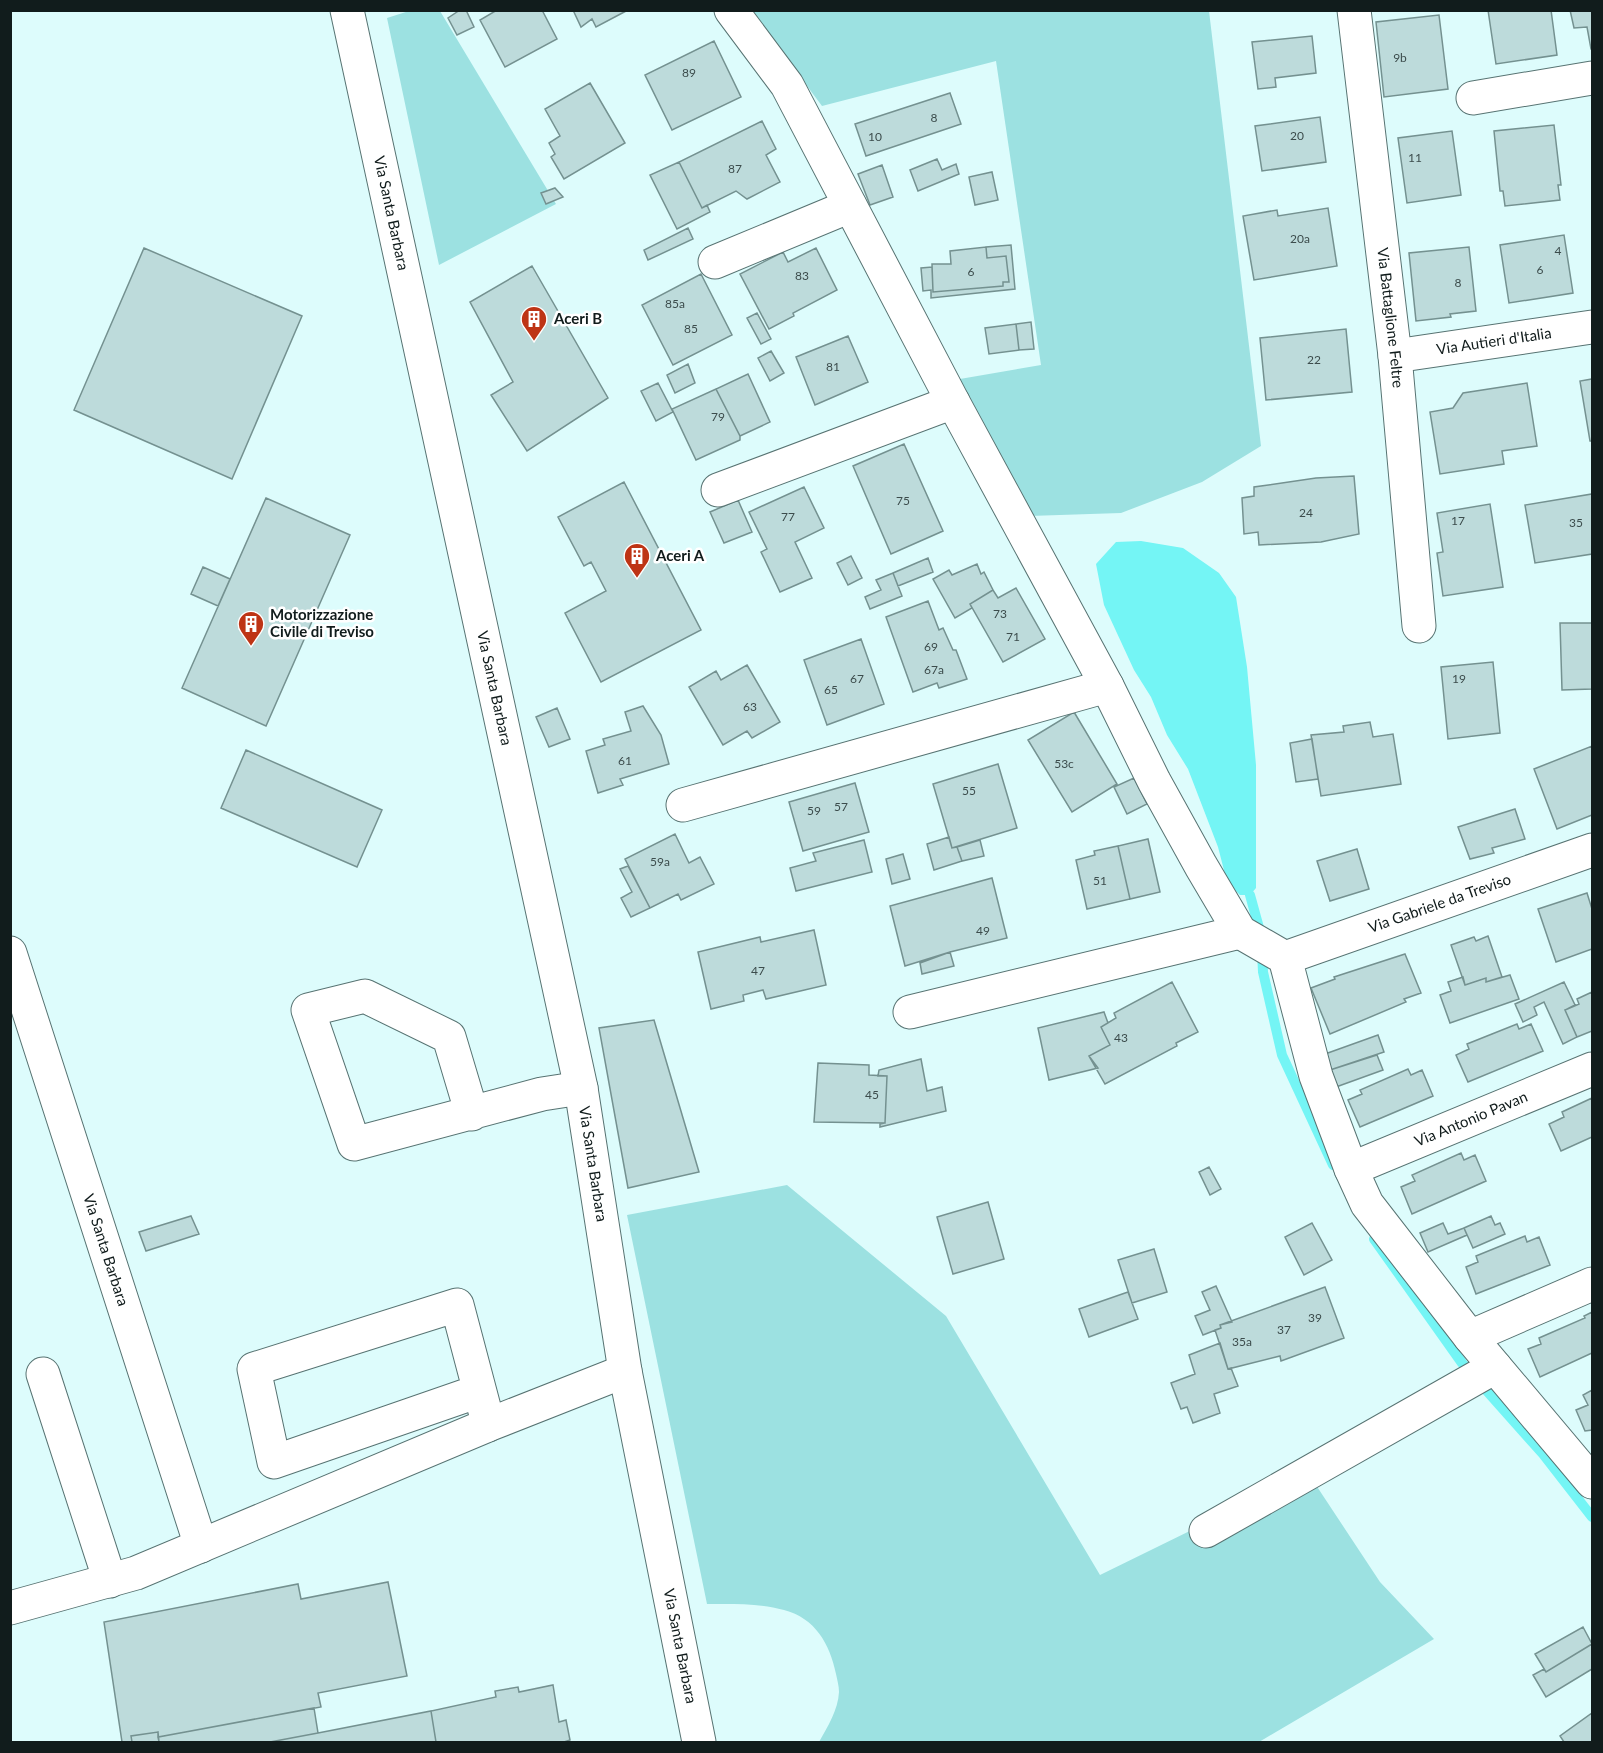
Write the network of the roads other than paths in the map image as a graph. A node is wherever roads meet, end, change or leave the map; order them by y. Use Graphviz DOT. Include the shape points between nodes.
graph roads {
  1 [pos="347,10"];
  2 [pos="731,10"];
  3 [pos="1354,10"];
  4 [pos="1593,78"];
  5 [pos="1473,98"];
  6 [pos="850,206"];
  7 [pos="715,262"];
  8 [pos="1593,327"];
  9 [pos="1395,356"];
  10 [pos="953,402"];
  11 [pos="718,490"];
  12 [pos="1419,626"];
  13 [pos="1107,686"];
  14 [pos="683,805"];
  15 [pos="1593,850"];
  16 [pos="1262,945"];
  17 [pos="10,953"];
  18 [pos="910,1012"];
  19 [pos="1593,1070"];
  20 [pos="581,1088"];
  21 [pos="472,1114"];
  22 [pos="1351,1169"];
  23 [pos="1593,1284"];
  24 [pos="1470,1337"];
  25 [pos="625,1371"];
  26 [pos="43,1374"];
  27 [pos="1482,1375"];
  28 [pos="479,1391"];
  29 [pos="488,1425"];
  30 [pos="1593,1482"];
  31 [pos="1206,1530"];
  32 [pos="201,1546"];
  33 [pos="110,1581"];
  34 [pos="10,1608"];
  35 [pos="699,1743"];
  1 -- 20 [label="street, Via Santa Barbara"];
  2 -- 6 [label="street" via="787,85"];
  3 -- 9 [label="street, Via Battaglione Feltre"];
  4 -- 5 [label="street"];
  6 -- 7 [label="street"];
  6 -- 10 [label="street"];
  8 -- 9 [label="street, Via Autieri d'Italia"];
  9 -- 12 [label="street, Via Battaglione Feltre"];
  10 -- 11 [label="street"];
  10 -- 13 [label="street"];
  13 -- 14 [label="street"];
  13 -- 16 [label="street" via="1201,866"];
  15 -- 16 [label="street, Via Gabriele da Treviso"];
  16 -- 18 [label="street, Via Gabriele da Treviso"];
  16 -- 22 [label="street"];
  17 -- 32 [label="street, Via Santa Barbara"];
  19 -- 22 [label="street, Via Antonio Pavan"];
  20 -- 21 [label="street" via="542,1094"];
  20 -- 25 [label="street, Via Santa Barbara"];
  21 -- 21 [label="street" via="354,1144 308,1010 366,996 448,1037"];
  22 -- 24 [label="street" via="1367,1204"];
  23 -- 24 [label="street"];
  24 -- 27 [label="street"];
  25 -- 29 [label="street"];
  25 -- 35 [label="street, Via Santa Barbara"];
  26 -- 33 [label="street"];
  27 -- 30 [label="street"];
  27 -- 31 [label="street"];
  28 -- 28 [label="street" via="457,1305 254,1369 274,1462"];
  28 -- 29 [label="street"];
  29 -- 32 [label="street"];
  32 -- 33 [label="street"];
  33 -- 34 [label="street"];
}
